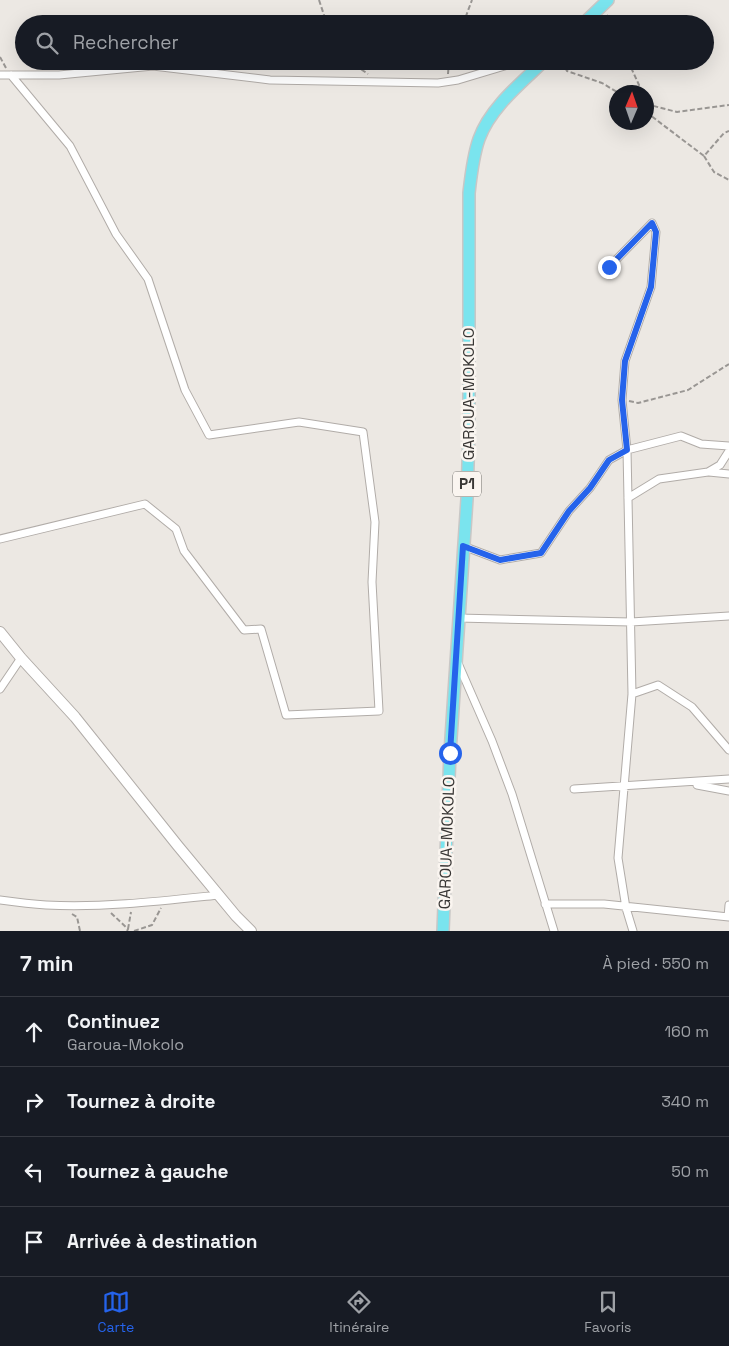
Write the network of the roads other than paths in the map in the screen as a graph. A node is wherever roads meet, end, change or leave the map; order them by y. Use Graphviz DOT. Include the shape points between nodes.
graph roads {
  1 [pos="608,0"];
  2 [pos="593,15"];
  3 [pos="111,70"];
  4 [pos="186,70"];
  5 [pos="492,70"];
  6 [pos="534,70"];
  7 [pos="0,75"];
  8 [pos="11,75"];
  9 [pos="609,267"];
  10 [pos="729,446"];
  11 [pos="627,450"];
  12 [pos="729,450"];
  13 [pos="708,472"];
  14 [pos="729,474"];
  15 [pos="628,498"];
  16 [pos="0,539"];
  17 [pos="463,546"];
  18 [pos="729,616"];
  19 [pos="458,618"];
  20 [pos="631,622"];
  21 [pos="0,632"];
  22 [pos="21,658"];
  23 [pos="456,658"];
  24 [pos="0,690"];
  25 [pos="632,694"];
  26 [pos="729,750"];
  27 [pos="729,779"];
  28 [pos="686,783"];
  29 [pos="624,786"];
  30 [pos="574,789"];
  31 [pos="729,791"];
  32 [pos="219,895"];
  33 [pos="0,900"];
  34 [pos="546,904"];
  35 [pos="729,905"];
  36 [pos="626,908"];
  37 [pos="729,917"];
  38 [pos="251,931"];
  39 [pos="443,931"];
  40 [pos="554,931"];
  41 [pos="633,931"];
  1 -- 2 [label="main road"];
  3 -- 8 [label="street"];
  4 -- 5 [label="street" via="270,80 438,84"];
  6 -- 17 [label="main road, GAROUA-MOKOLO / P1" via="512,91 489,121 475,153 469,193 469,428"];
  7 -- 8 [label="street"];
  8 -- 16 [label="street" via="70,146 116,234 148,279 185,390 209,435 299,422 363,432 375,522 372,582 379,711 286,715 261,629 244,630 184,551 176,529 145,504"];
  9 -- 11 [label="street" via="652,223 656,232 651,287 625,361 622,400"];
  10 -- 11 [label="street" via="701,444 681,436"];
  11 -- 15 [label="street"];
  11 -- 17 [label="street" via="609,460 541,553 500,560"];
  12 -- 13 [label="street" via="720,466"];
  13 -- 14 [label="street"];
  13 -- 15 [label="street" via="659,479"];
  15 -- 20 [label="street"];
  17 -- 19 [label="main road, GAROUA-MOKOLO / P1"];
  18 -- 20 [label="street"];
  19 -- 20 [label="street"];
  19 -- 23 [label="main road, GAROUA-MOKOLO / P1"];
  20 -- 25 [label="street"];
  21 -- 22 [label="main road"];
  22 -- 24 [label="street"];
  22 -- 32 [label="main road" via="75,717"];
  23 -- 34 [label="street" via="512,794"];
  23 -- 39 [label="main road, GAROUA-MOKOLO / P1"];
  25 -- 26 [label="street" via="658,685 692,706"];
  25 -- 29 [label="street"];
  27 -- 28 [label="street"];
  28 -- 29 [label="street"];
  28 -- 31 [label="street"];
  29 -- 30 [label="street"];
  29 -- 36 [label="street" via="618,858"];
  32 -- 33 [label="street" via="74,906"];
  32 -- 38 [label="main road"];
  34 -- 36 [label="street" via="604,904"];
  34 -- 40 [label="street"];
  35 -- 37 [label="street"];
  36 -- 37 [label="street"];
  36 -- 41 [label="street"];
}
